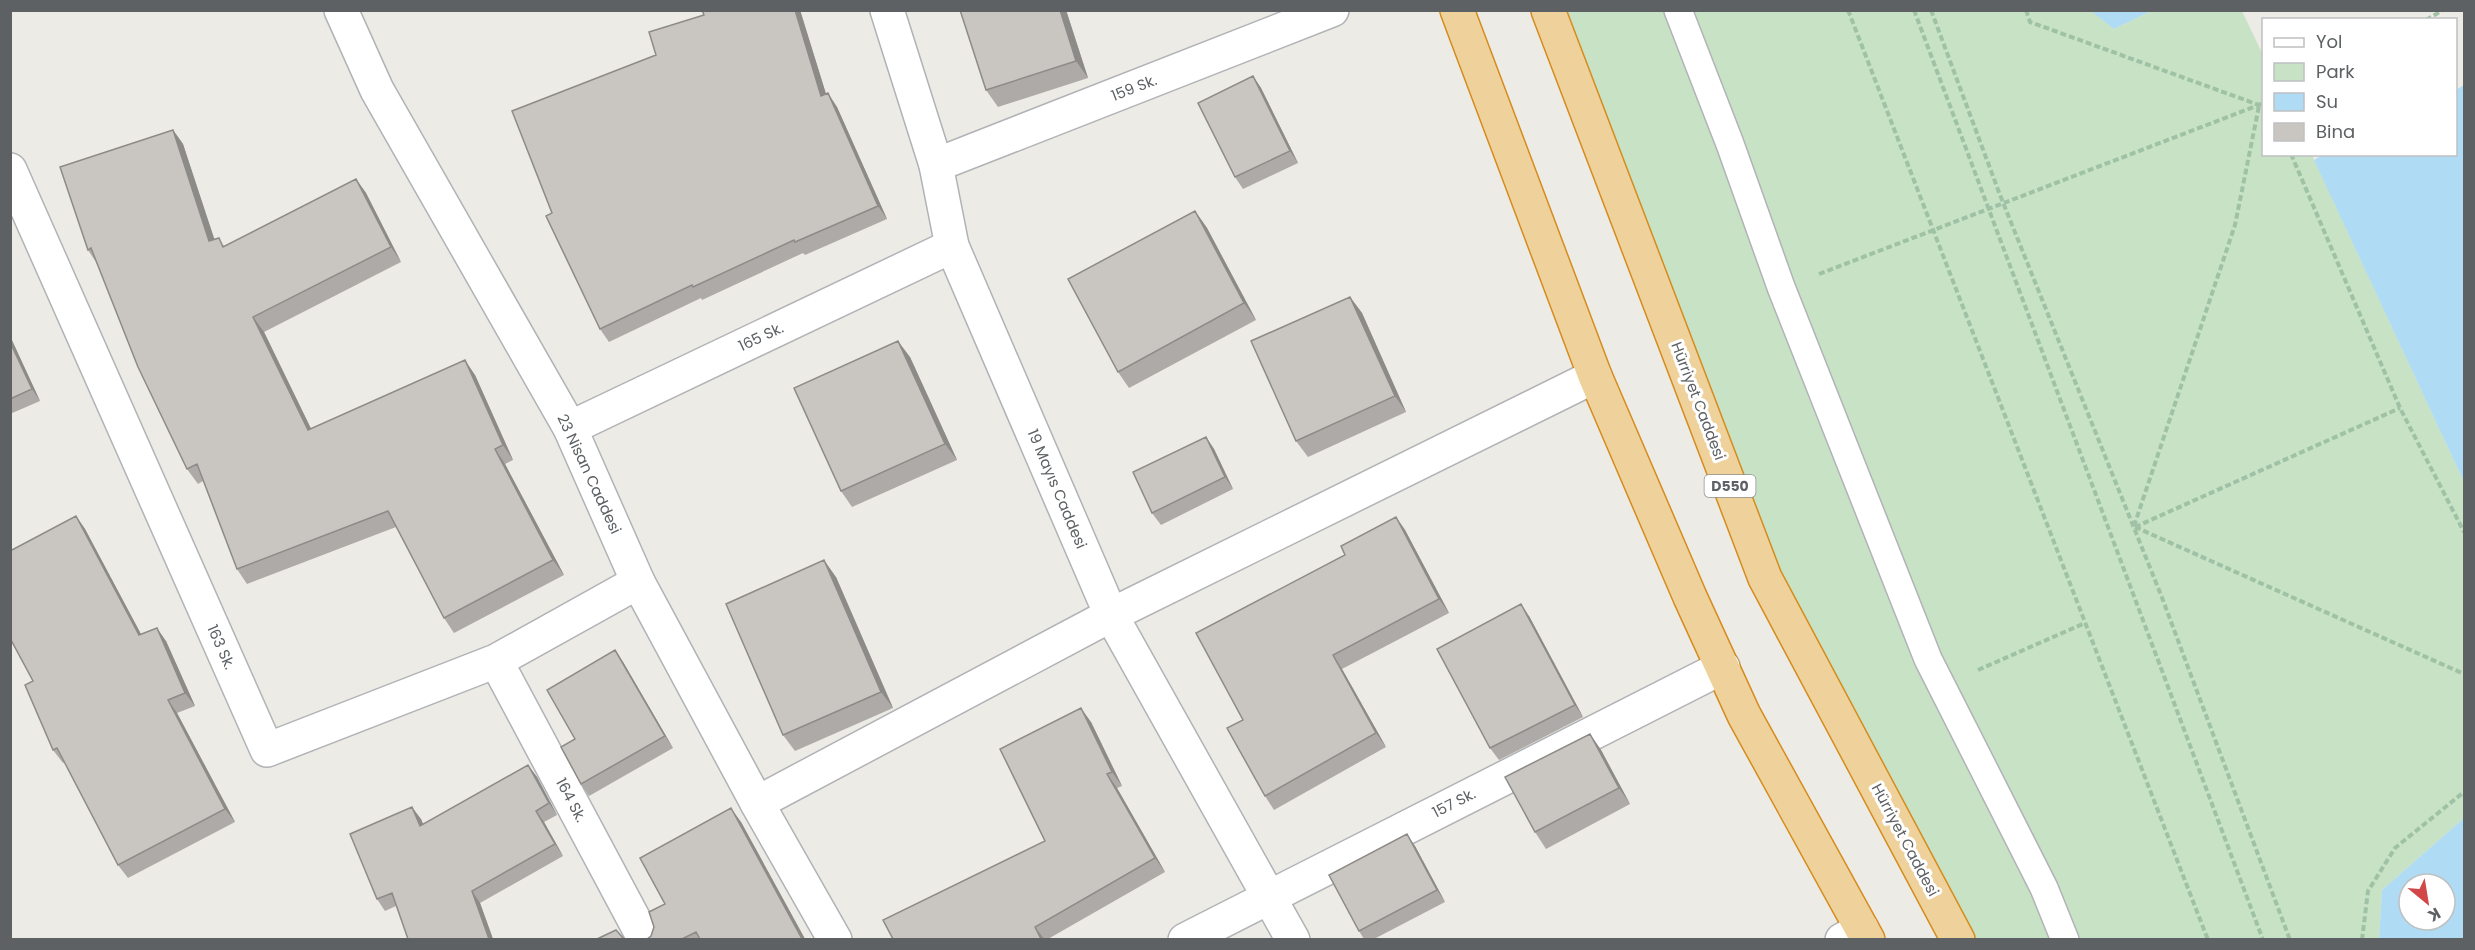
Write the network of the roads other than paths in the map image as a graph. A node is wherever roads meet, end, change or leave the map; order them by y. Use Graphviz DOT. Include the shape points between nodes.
graph roads {
  1 [pos="341,10"];
  2 [pos="887,10"];
  3 [pos="1332,10"];
  4 [pos="1457,10"];
  5 [pos="1548,10"];
  6 [pos="1678,10"];
  7 [pos="936,165"];
  8 [pos="10,170"];
  9 [pos="952,246"];
  10 [pos="1595,376"];
  11 [pos="570,428"];
  12 [pos="638,582"];
  13 [pos="1111,615"];
  14 [pos="496,661"];
  15 [pos="1723,667"];
  16 [pos="757,803"];
  17 [pos="1269,897"];
  18 [pos="1857,936"];
  19 [pos="645,939"];
  20 [pos="835,939"];
  21 [pos="1185,939"];
  22 [pos="1293,939"];
  23 [pos="1958,939"];
  24 [pos="2066,939"];
  1 -- 11 [label="street, 23 Nisan Caddesi" via="377,90"];
  2 -- 7 [label="street, 19 Mayıs Caddesi"];
  3 -- 7 [label="street, 159 Sk."];
  4 -- 10 [label="highway"];
  5 -- 23 [label="highway, Hürriyet Caddesi / D550" via="1766,579"];
  6 -- 24 [label="lane" via="1781,287 1928,659"];
  7 -- 9 [label="street, 19 Mayıs Caddesi"];
  8 -- 14 [label="street, 163 Sk." via="267,750"];
  9 -- 11 [label="street, 165 Sk."];
  9 -- 13 [label="street, 19 Mayıs Caddesi"];
  10 -- 13 [label="street"];
  10 -- 15 [label="highway"];
  11 -- 12 [label="street, 23 Nisan Caddesi"];
  12 -- 14 [label="street, 163 Sk."];
  12 -- 16 [label="street, 23 Nisan Caddesi"];
  13 -- 16 [label="street"];
  13 -- 17 [label="street, 19 Mayıs Caddesi"];
  14 -- 19 [label="street, 164 Sk."];
  15 -- 17 [label="street, 157 Sk."];
  15 -- 18 [label="highway"];
  16 -- 20 [label="street, 23 Nisan Caddesi"];
  17 -- 21 [label="street, 157 Sk."];
  17 -- 22 [label="street, 19 Mayıs Caddesi"];
}
